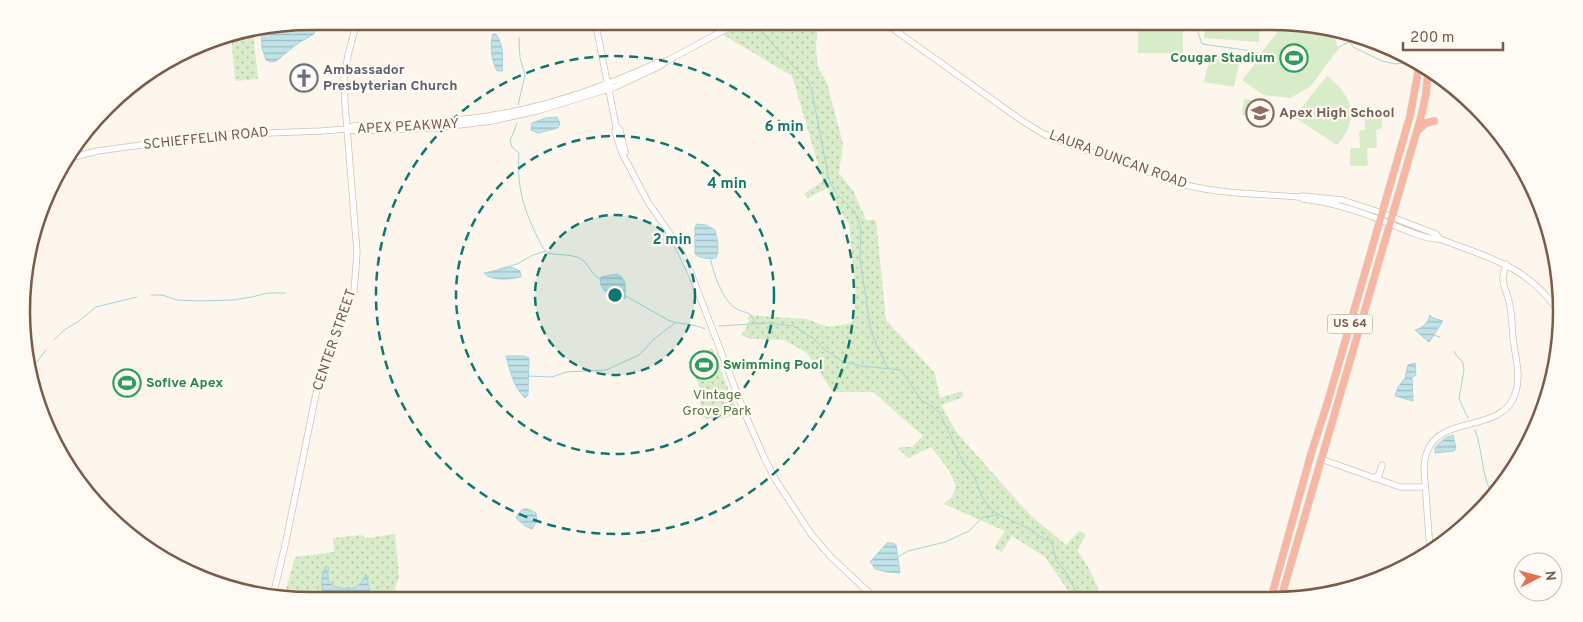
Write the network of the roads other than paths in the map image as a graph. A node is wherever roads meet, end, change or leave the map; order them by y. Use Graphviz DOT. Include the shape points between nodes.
graph roads {
  1 [pos="355,30"];
  2 [pos="597,30"];
  3 [pos="724,30"];
  4 [pos="895,30"];
  5 [pos="1418,71"];
  6 [pos="1427,77"];
  7 [pos="608,87"];
  8 [pos="1424,104"];
  9 [pos="348,129"];
  10 [pos="1416,133"];
  11 [pos="76,156"];
  12 [pos="1299,197"];
  13 [pos="1320,197"];
  14 [pos="1313,201"];
  15 [pos="1382,217"];
  16 [pos="1391,220"];
  17 [pos="1506,264"];
  18 [pos="1553,304"];
  19 [pos="1330,394"];
  20 [pos="1311,454"];
  21 [pos="1321,459"];
  22 [pos="1382,465"];
  23 [pos="1372,478"];
  24 [pos="1425,486"];
  25 [pos="1303,522"];
  26 [pos="1429,544"];
  27 [pos="274,590"];
  28 [pos="1283,591"];
  29 [pos="868,592"];
  30 [pos="1273,592"];
  1 -- 9 [label="street, CENTER STREET" via="345,67"];
  2 -- 7 [label="street"];
  3 -- 7 [label="street, APEX PEAKWAY" via="665,62"];
  4 -- 12 [label="street, LAURA DUNCAN ROAD" via="1021,120 1054,139 1185,185"];
  5 -- 15 [label="highway, US 64" via="1410,116"];
  6 -- 8 [label="highway, US 64"];
  7 -- 9 [label="street, APEX PEAKWAY" via="556,107 485,122 410,129"];
  7 -- 29 [label="street" via="625,156 648,202 677,244 690,271 745,414 775,479 811,534"];
  8 -- 10 [label="highway, US 64"];
  8 -- 10 [label="highway" via="1426,114 1434,121 1423,124"];
  9 -- 11 [label="street, SCHIEFFELIN ROAD" via="202,137"];
  9 -- 27 [label="street, CENTER STREET" via="357,252 354,292 319,379"];
  10 -- 16 [label="highway, US 64"];
  12 -- 13 [label="street, LAURA DUNCAN ROAD"];
  12 -- 14 [label="street, LAURA DUNCAN ROAD"];
  13 -- 14 [label="street"];
  13 -- 15 [label="street, LAURA DUNCAN ROAD" via="1342,200"];
  14 -- 15 [label="street, LAURA DUNCAN ROAD"];
  15 -- 16 [label="street, LAURA DUNCAN ROAD"];
  15 -- 19 [label="highway, US 64"];
  16 -- 17 [label="street, LAURA DUNCAN ROAD"];
  16 -- 21 [label="highway, US 64"];
  17 -- 18 [label="street, LAURA DUNCAN ROAD" via="1532,281"];
  17 -- 24 [label="street" via="1502,282 1509,302 1518,386 1515,397 1498,414 1440,434 1430,445 1425,459"];
  19 -- 20 [label="highway, US 64"];
  19 -- 21 [label="highway" via="1317,449 1317,456"];
  20 -- 25 [label="highway" via="1316,465"];
  20 -- 30 [label="highway, US 64"];
  21 -- 23 [label="street"];
  21 -- 25 [label="highway, US 64"];
  22 -- 23 [label="street" via="1379,475"];
  23 -- 24 [label="street" via="1400,487"];
  24 -- 26 [label="street"];
  25 -- 28 [label="highway, US 64"];
}
